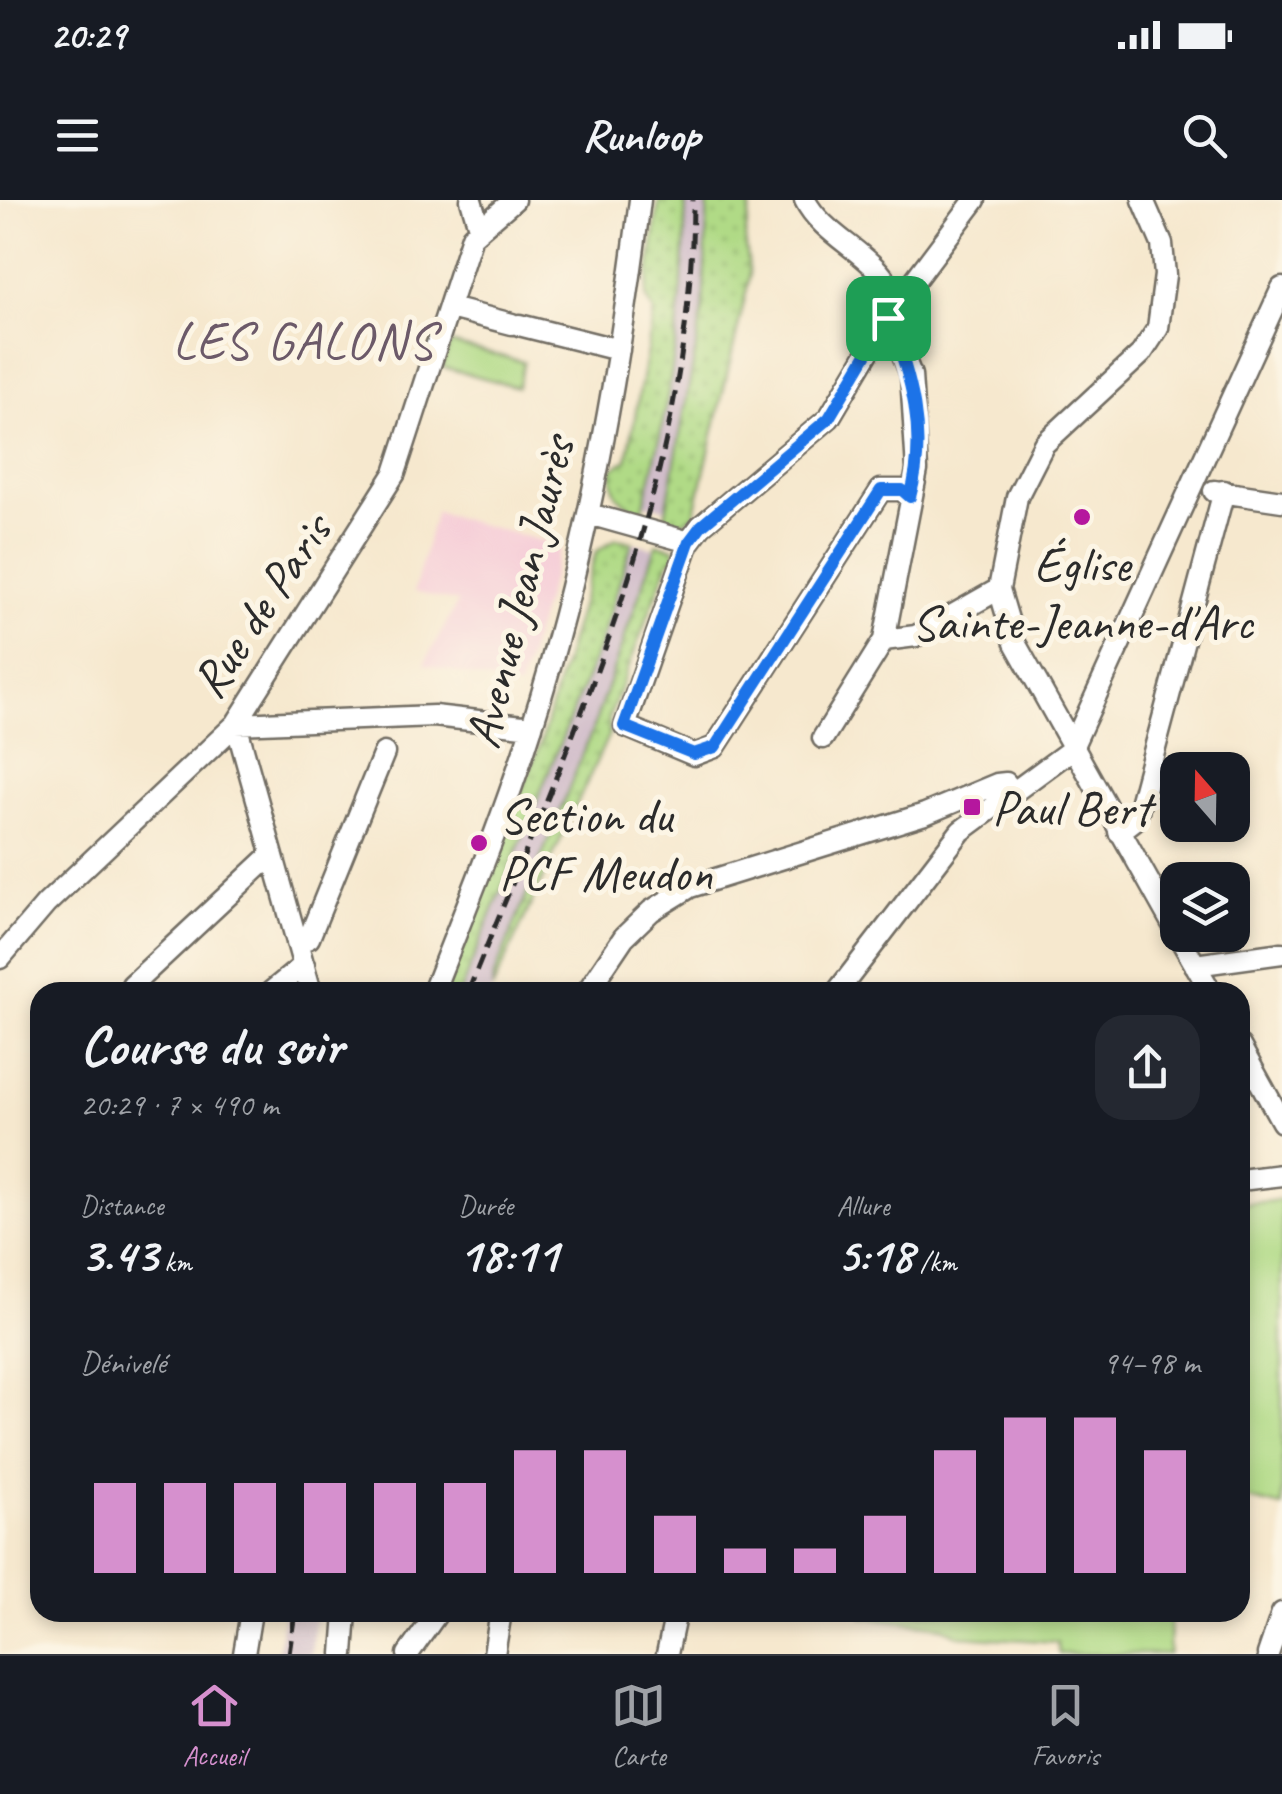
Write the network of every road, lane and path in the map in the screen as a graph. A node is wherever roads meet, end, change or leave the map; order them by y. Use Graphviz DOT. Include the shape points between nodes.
graph roads {
  1 [pos="471,200"];
  2 [pos="514,200"];
  3 [pos="640,200"];
  4 [pos="805,200"];
  5 [pos="975,200"];
  6 [pos="1143,200"];
  7 [pos="479,227"];
  8 [pos="1282,288"];
  9 [pos="450,308"];
  10 [pos="892,311"];
  11 [pos="619,350"];
  12 [pos="1192,490"];
  13 [pos="1224,491"];
  14 [pos="910,497"];
  15 [pos="1282,501"];
  16 [pos="589,514"];
  17 [pos="689,542"];
  18 [pos="999,589"];
  19 [pos="884,640"];
  20 [pos="236,724"];
  21 [pos="532,727"];
  22 [pos="823,738"];
  23 [pos="1071,750"];
  24 [pos="384,753"];
  25 [pos="1012,792"];
  26 [pos="1118,832"];
  27 [pos="270,856"];
  28 [pos="1160,903"];
  29 [pos="297,944"];
  30 [pos="1188,952"];
  31 [pos="1282,952"];
  32 [pos="0,958"];
  33 [pos="304,965"];
  34 [pos="1195,965"];
  35 [pos="135,982"];
  36 [pos="283,982"];
  37 [pos="309,982"];
  38 [pos="437,982"];
  39 [pos="594,982"];
  40 [pos="845,982"];
  41 [pos="1205,982"];
  42 [pos="1250,1064"];
  43 [pos="1282,1122"];
  44 [pos="1282,1175"];
  45 [pos="1250,1179"];
  46 [pos="1282,1613"];
  47 [pos="250,1622"];
  48 [pos="345,1622"];
  49 [pos="431,1622"];
  50 [pos="499,1622"];
  51 [pos="674,1622"];
  52 [pos="244,1654"];
  53 [pos="343,1654"];
  54 [pos="408,1654"];
  55 [pos="494,1654"];
  56 [pos="667,1654"];
  57 [pos="1268,1654"];
  1 -- 7 [label="street"];
  2 -- 7 [label="street"];
  3 -- 11 [label="street, Avenue Jean Jaurès"];
  4 -- 10 [label="street" via="894,292"];
  5 -- 10 [label="street"];
  6 -- 18 [label="street" via="1162,244 1158,328 1141,354 1044,444 1018,497"];
  7 -- 9 [label="street, Rue de Paris"];
  8 -- 12 [label="street"];
  9 -- 11 [label="street"];
  9 -- 20 [label="street, Rue de Paris" via="396,473"];
  10 -- 14 [label="street" via="915,405 917,470"];
  10 -- 17 [label="street" via="829,418"];
  11 -- 16 [label="street, Avenue Jean Jaurès"];
  12 -- 13 [label="street"];
  12 -- 23 [label="street"];
  13 -- 15 [label="street"];
  13 -- 26 [label="street" via="1136,820"];
  14 -- 17 [label="street" via="881,490 715,747 694,754 624,726"];
  14 -- 19 [label="street"];
  16 -- 17 [label="street"];
  16 -- 21 [label="street, Avenue Jean Jaurès"];
  18 -- 19 [label="street" via="916,636"];
  18 -- 23 [label="street" via="1015,642"];
  19 -- 22 [label="street"];
  20 -- 21 [label="street" via="434,716"];
  20 -- 27 [label="street"];
  20 -- 32 [label="street, Rue de Paris" via="46,904"];
  21 -- 38 [label="street, Avenue Jean Jaurès"];
  23 -- 25 [label="street"];
  23 -- 26 [label="street"];
  24 -- 29 [label="street" via="309,938"];
  25 -- 39 [label="street" via="1006,783 997,784 925,814 690,887 624,937"];
  25 -- 40 [label="street" via="961,830"];
  26 -- 28 [label="street"];
  27 -- 29 [label="street"];
  27 -- 35 [label="street"];
  29 -- 33 [label="street"];
  30 -- 34 [label="street"];
  31 -- 34 [label="street"];
  33 -- 36 [label="street"];
  33 -- 37 [label="street"];
  34 -- 41 [label="street"];
  42 -- 43 [label="street"];
  44 -- 45 [label="street"];
  46 -- 57 [label="street"];
  47 -- 52 [label="street"];
  48 -- 53 [label="street"];
  49 -- 54 [label="street"];
  50 -- 55 [label="street"];
  51 -- 56 [label="street"];
}
